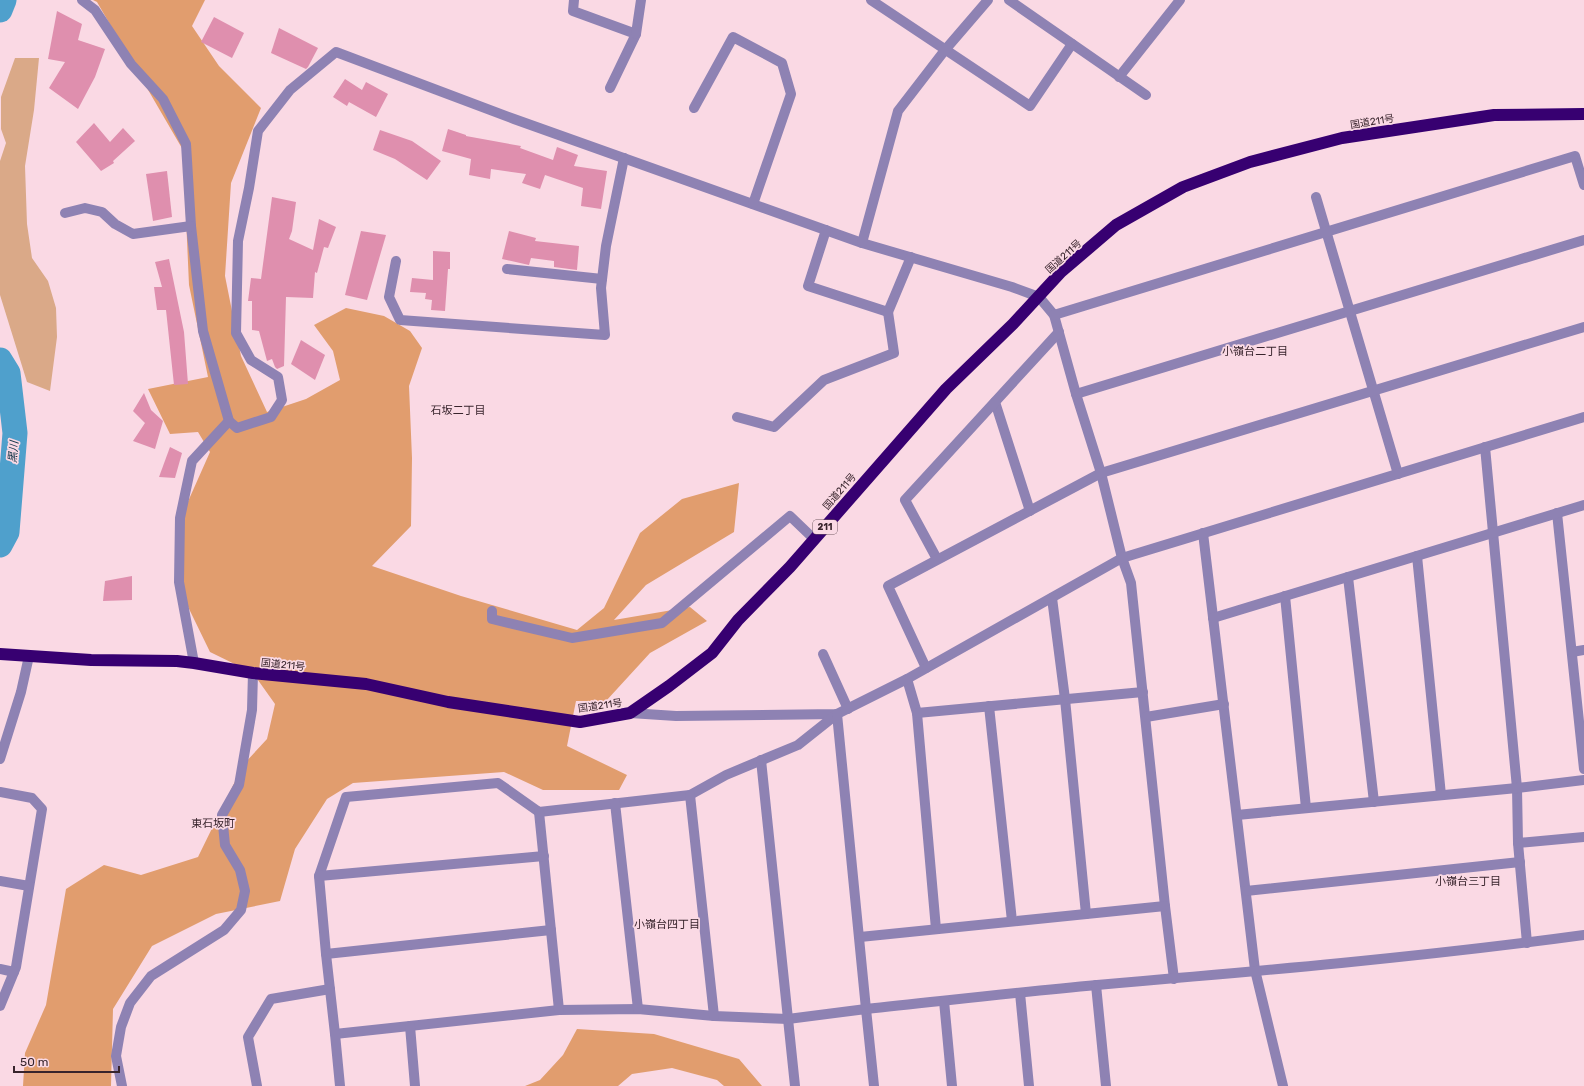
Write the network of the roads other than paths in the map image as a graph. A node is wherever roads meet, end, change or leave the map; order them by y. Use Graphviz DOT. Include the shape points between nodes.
graph roads {
  1 [pos="82,0"];
  2 [pos="574,0"];
  3 [pos="640,0"];
  4 [pos="871,0"];
  5 [pos="988,0"];
  6 [pos="1009,0"];
  7 [pos="1180,0"];
  8 [pos="885,4"];
  9 [pos="636,34"];
  10 [pos="1072,44"];
  11 [pos="946,50"];
  12 [pos="1119,77"];
  13 [pos="610,88"];
  14 [pos="1146,95"];
  15 [pos="694,108"];
  16 [pos="1584,114"];
  17 [pos="624,158"];
  18 [pos="1584,185"];
  19 [pos="1316,197"];
  20 [pos="753,204"];
  21 [pos="65,213"];
  22 [pos="191,226"];
  23 [pos="826,230"];
  24 [pos="1326,232"];
  25 [pos="1584,240"];
  26 [pos="862,243"];
  27 [pos="911,257"];
  28 [pos="396,260"];
  29 [pos="507,269"];
  30 [pos="602,279"];
  31 [pos="1039,297"];
  32 [pos="1350,311"];
  33 [pos="888,312"];
  34 [pos="1054,315"];
  35 [pos="1584,327"];
  36 [pos="1059,332"];
  37 [pos="1373,390"];
  38 [pos="1076,394"];
  39 [pos="994,402"];
  40 [pos="737,417"];
  41 [pos="1584,417"];
  42 [pos="229,421"];
  43 [pos="1485,447"];
  44 [pos="1101,473"];
  45 [pos="1398,474"];
  46 [pos="1584,505"];
  47 [pos="1030,511"];
  48 [pos="1557,513"];
  49 [pos="1492,532"];
  50 [pos="1203,533"];
  51 [pos="814,539"];
  52 [pos="1417,556"];
  53 [pos="1122,558"];
  54 [pos="937,559"];
  55 [pos="1348,577"];
  56 [pos="1285,596"];
  57 [pos="1052,598"];
  58 [pos="492,611"];
  59 [pos="1213,618"];
  60 [pos="1584,650"];
  61 [pos="1572,652"];
  62 [pos="0,654"];
  63 [pos="823,654"];
  64 [pos="29,656"];
  65 [pos="194,662"];
  66 [pos="926,668"];
  67 [pos="253,673"];
  68 [pos="907,679"];
  69 [pos="1143,692"];
  70 [pos="1065,699"];
  71 [pos="1224,704"];
  72 [pos="989,706"];
  73 [pos="848,709"];
  74 [pos="630,713"];
  75 [pos="917,713"];
  76 [pos="837,714"];
  77 [pos="1146,717"];
  78 [pos="0,759"];
  79 [pos="761,760"];
  80 [pos="1584,768"];
  81 [pos="1584,780"];
  82 [pos="1517,788"];
  83 [pos="0,792"];
  84 [pos="690,794"];
  85 [pos="1440,795"];
  86 [pos="1374,802"];
  87 [pos="616,804"];
  88 [pos="1306,808"];
  89 [pos="539,812"];
  90 [pos="1237,815"];
  91 [pos="1584,837"];
  92 [pos="1518,843"];
  93 [pos="544,856"];
  94 [pos="1520,862"];
  95 [pos="319,876"];
  96 [pos="0,881"];
  97 [pos="29,886"];
  98 [pos="1246,891"];
  99 [pos="1165,906"];
  100 [pos="1086,914"];
  101 [pos="1012,921"];
  102 [pos="936,929"];
  103 [pos="551,930"];
  104 [pos="1584,935"];
  105 [pos="860,937"];
  106 [pos="1527,943"];
  107 [pos="326,954"];
  108 [pos="0,969"];
  109 [pos="1255,970"];
  110 [pos="14,972"];
  111 [pos="1174,979"];
  112 [pos="1096,985"];
  113 [pos="330,989"];
  114 [pos="1020,993"];
  115 [pos="944,1001"];
  116 [pos="0,1006"];
  117 [pos="638,1009"];
  118 [pos="866,1009"];
  119 [pos="560,1010"];
  120 [pos="714,1016"];
  121 [pos="788,1019"];
  122 [pos="410,1026"];
  123 [pos="335,1034"];
  124 [pos="122,1086"];
  125 [pos="257,1086"];
  126 [pos="340,1086"];
  127 [pos="415,1086"];
  128 [pos="795,1086"];
  129 [pos="874,1086"];
  130 [pos="952,1086"];
  131 [pos="1029,1086"];
  132 [pos="1106,1086"];
  133 [pos="1283,1086"];
  1 -- 22 [label="street" via="95,10 131,64 163,99 186,144"];
  2 -- 9 [label="street" via="573,11"];
  3 -- 9 [label="street"];
  4 -- 8 [label="street"];
  5 -- 11 [label="street"];
  6 -- 10 [label="street"];
  7 -- 12 [label="street"];
  8 -- 11 [label="street"];
  9 -- 13 [label="street"];
  10 -- 11 [label="street" via="1030,106"];
  10 -- 12 [label="street"];
  11 -- 26 [label="street" via="898,111"];
  12 -- 14 [label="street"];
  15 -- 20 [label="street" via="733,38 782,63 791,94"];
  16 -- 31 [label="highway, 国道211号 / 211" via="1494,115 1436,123 1342,138 1250,162 1183,187 1116,225 1061,272"];
  17 -- 20 [label="street"];
  17 -- 30 [label="street"];
  17 -- 42 [label="street" via="336,52 290,90 258,131 238,241 236,333 251,360 278,377 282,400 271,417 237,428"];
  18 -- 24 [label="street" via="1575,156"];
  19 -- 24 [label="street"];
  20 -- 23 [label="street"];
  21 -- 22 [label="street" via="85,208 102,212 115,224 133,234"];
  22 -- 42 [label="street" via="203,331"];
  23 -- 26 [label="street"];
  23 -- 33 [label="street" via="808,286"];
  24 -- 32 [label="street"];
  24 -- 34 [label="street"];
  25 -- 32 [label="street"];
  26 -- 27 [label="street"];
  27 -- 31 [label="street"];
  27 -- 33 [label="street"];
  28 -- 30 [label="street" via="389,297 400,320 605,335"];
  29 -- 30 [label="street"];
  31 -- 34 [label="street"];
  31 -- 51 [label="highway, 国道211号 / 211" via="946,389"];
  32 -- 37 [label="street"];
  32 -- 38 [label="street"];
  33 -- 40 [label="street" via="894,352 824,380 774,427"];
  34 -- 36 [label="street"];
  35 -- 37 [label="street"];
  36 -- 38 [label="street"];
  36 -- 39 [label="street"];
  37 -- 44 [label="street"];
  37 -- 45 [label="street"];
  38 -- 44 [label="street"];
  39 -- 47 [label="street"];
  39 -- 54 [label="street" via="905,500"];
  41 -- 43 [label="street"];
  42 -- 65 [label="street" via="192,461 180,518 179,582"];
  43 -- 45 [label="street"];
  43 -- 49 [label="street"];
  44 -- 47 [label="street"];
  44 -- 53 [label="street"];
  45 -- 50 [label="street"];
  46 -- 48 [label="street"];
  47 -- 54 [label="street"];
  48 -- 49 [label="street"];
  48 -- 61 [label="street"];
  49 -- 52 [label="street"];
  49 -- 82 [label="street"];
  50 -- 53 [label="street"];
  50 -- 59 [label="street"];
  51 -- 58 [label="street" via="790,516 662,622 572,638 492,619"];
  51 -- 74 [label="highway, 国道211号 / 211" via="738,620 712,653"];
  52 -- 55 [label="street"];
  52 -- 85 [label="street"];
  53 -- 57 [label="street"];
  53 -- 69 [label="street" via="1131,583"];
  54 -- 66 [label="street" via="888,586"];
  55 -- 56 [label="street"];
  55 -- 86 [label="street"];
  56 -- 59 [label="street"];
  56 -- 88 [label="street"];
  57 -- 66 [label="street"];
  57 -- 70 [label="street"];
  59 -- 71 [label="street"];
  60 -- 61 [label="street"];
  61 -- 80 [label="street"];
  62 -- 64 [label="highway, 国道211号 / 211"];
  63 -- 73 [label="street"];
  64 -- 65 [label="highway, 国道211号 / 211"];
  64 -- 78 [label="street" via="21,692"];
  65 -- 67 [label="highway, 国道211号 / 211"];
  66 -- 68 [label="street"];
  67 -- 74 [label="highway, 国道211号 / 211" via="366,684 448,702 580,722"];
  67 -- 124 [label="street" via="252,710 239,785 222,815 225,845 240,870 245,891 241,910 224,930 151,976 130,1003 121,1027 116,1056"];
  68 -- 73 [label="street"];
  68 -- 75 [label="street"];
  69 -- 70 [label="street"];
  69 -- 77 [label="street"];
  70 -- 72 [label="street"];
  70 -- 100 [label="street"];
  71 -- 77 [label="street"];
  71 -- 90 [label="street"];
  72 -- 75 [label="street"];
  72 -- 101 [label="street"];
  73 -- 76 [label="street"];
  74 -- 76 [label="street" via="676,716"];
  75 -- 102 [label="street"];
  76 -- 79 [label="street" via="798,745"];
  76 -- 105 [label="street"];
  77 -- 99 [label="street"];
  79 -- 84 [label="street"];
  79 -- 121 [label="street"];
  81 -- 82 [label="street"];
  82 -- 85 [label="street"];
  82 -- 92 [label="street"];
  83 -- 97 [label="street" via="32,798 42,809"];
  84 -- 87 [label="street"];
  84 -- 120 [label="street"];
  85 -- 86 [label="street"];
  86 -- 88 [label="street"];
  87 -- 89 [label="street"];
  87 -- 117 [label="street"];
  88 -- 90 [label="street"];
  89 -- 93 [label="street"];
  89 -- 95 [label="street" via="498,783 346,797"];
  90 -- 98 [label="street"];
  91 -- 92 [label="street"];
  92 -- 94 [label="street"];
  93 -- 95 [label="street"];
  93 -- 103 [label="street"];
  94 -- 98 [label="street"];
  94 -- 106 [label="street"];
  95 -- 107 [label="street"];
  96 -- 97 [label="street"];
  97 -- 110 [label="street"];
  98 -- 109 [label="street"];
  99 -- 100 [label="street"];
  99 -- 111 [label="street"];
  100 -- 101 [label="street"];
  101 -- 102 [label="street"];
  102 -- 105 [label="street"];
  103 -- 107 [label="street"];
  103 -- 119 [label="street"];
  104 -- 106 [label="street"];
  105 -- 118 [label="street"];
  106 -- 109 [label="street"];
  107 -- 113 [label="street"];
  108 -- 110 [label="street"];
  109 -- 111 [label="street"];
  109 -- 133 [label="street"];
  110 -- 116 [label="street"];
  111 -- 112 [label="street"];
  112 -- 114 [label="street"];
  112 -- 132 [label="street"];
  113 -- 123 [label="street"];
  113 -- 125 [label="street" via="271,999 248,1037"];
  114 -- 115 [label="street"];
  114 -- 131 [label="street"];
  115 -- 118 [label="street"];
  115 -- 130 [label="street"];
  117 -- 119 [label="street"];
  117 -- 120 [label="street"];
  118 -- 121 [label="street"];
  118 -- 129 [label="street"];
  119 -- 122 [label="street"];
  120 -- 121 [label="street"];
  121 -- 128 [label="street"];
  122 -- 123 [label="street"];
  122 -- 127 [label="street"];
  123 -- 126 [label="street"];
}
